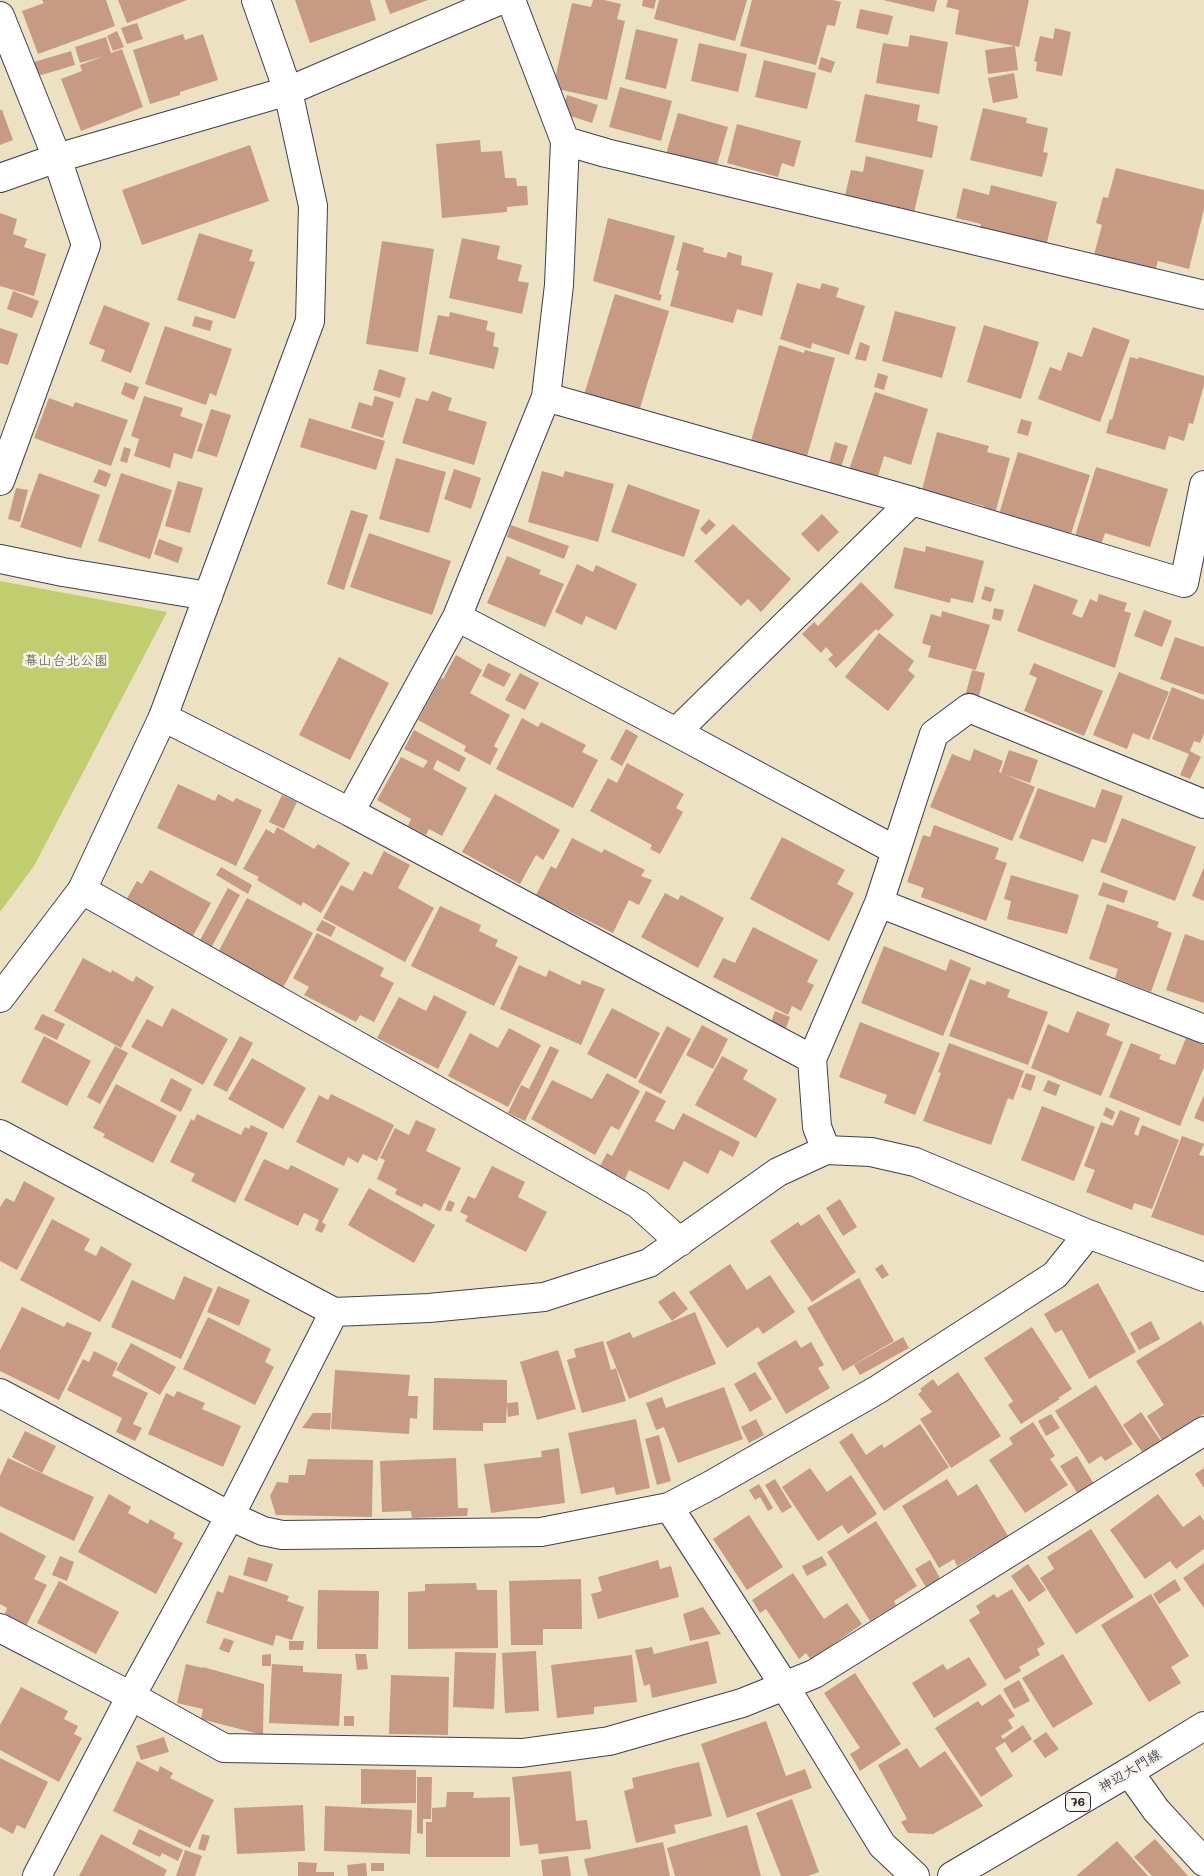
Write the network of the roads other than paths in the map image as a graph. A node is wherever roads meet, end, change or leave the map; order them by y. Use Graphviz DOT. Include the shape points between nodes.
graph roads {
  1 [pos="256,0"];
  2 [pos="500,0"];
  3 [pos="511,0"];
  4 [pos="0,16"];
  5 [pos="288,91"];
  6 [pos="565,141"];
  7 [pos="57,158"];
  8 [pos="0,178"];
  9 [pos="1204,295"];
  10 [pos="546,397"];
  11 [pos="0,481"];
  12 [pos="1204,485"];
  13 [pos="912,501"];
  14 [pos="0,558"];
  15 [pos="208,596"];
  16 [pos="457,617"];
  17 [pos="163,717"];
  18 [pos="676,732"];
  19 [pos="1204,804"];
  20 [pos="350,812"];
  21 [pos="895,850"];
  22 [pos="82,890"];
  23 [pos="879,904"];
  24 [pos="0,998"];
  25 [pos="1204,1029"];
  26 [pos="812,1059"];
  27 [pos="0,1134"];
  28 [pos="826,1150"];
  29 [pos="1088,1234"];
  30 [pos="680,1242"];
  31 [pos="1204,1278"];
  32 [pos="334,1312"];
  33 [pos="0,1393"];
  34 [pos="1204,1431"];
  35 [pos="669,1507"];
  36 [pos="230,1516"];
  37 [pos="0,1628"];
  38 [pos="784,1686"];
  39 [pos="131,1696"];
  40 [pos="1204,1726"];
  41 [pos="1129,1772"];
  42 [pos="1204,1862"];
  43 [pos="37,1876"];
  44 [pos="915,1876"];
  45 [pos="952,1876"];
  1 -- 5 [label="street"];
  2 -- 5 [label="street"];
  3 -- 6 [label="street"];
  4 -- 7 [label="street"];
  5 -- 7 [label="street"];
  5 -- 15 [label="street" via="314,206 310,321"];
  6 -- 9 [label="street"];
  6 -- 10 [label="street" via="559,285"];
  7 -- 8 [label="street"];
  7 -- 11 [label="street" via="86,245"];
  10 -- 13 [label="street"];
  10 -- 16 [label="street"];
  12 -- 13 [label="street" via="1184,584"];
  13 -- 18 [label="street"];
  14 -- 15 [label="street"];
  15 -- 17 [label="street"];
  16 -- 18 [label="street"];
  16 -- 20 [label="street"];
  17 -- 20 [label="street"];
  17 -- 22 [label="street"];
  18 -- 21 [label="street"];
  19 -- 21 [label="street" via="969,708 934,734"];
  20 -- 26 [label="street"];
  21 -- 23 [label="street"];
  22 -- 24 [label="street"];
  22 -- 30 [label="street" via="638,1204"];
  23 -- 25 [label="street"];
  23 -- 26 [label="street"];
  26 -- 28 [label="street" via="817,1126"];
  27 -- 32 [label="street"];
  28 -- 29 [label="street" via="871,1152 914,1162"];
  28 -- 30 [label="street" via="778,1172"];
  29 -- 31 [label="street"];
  29 -- 35 [label="street" via="1055,1275 876,1390"];
  30 -- 32 [label="street" via="649,1263 544,1297 429,1308"];
  32 -- 36 [label="street"];
  33 -- 36 [label="street"];
  34 -- 38 [label="street" via="814,1674"];
  35 -- 36 [label="street" via="541,1532 282,1535 263,1531"];
  35 -- 38 [label="street"];
  36 -- 39 [label="street"];
  37 -- 39 [label="street"];
  38 -- 39 [label="street" via="742,1703 609,1741 522,1753 224,1748"];
  38 -- 44 [label="street" via="882,1845"];
  39 -- 43 [label="street"];
  40 -- 41 [label="street, 神辺大門線 / 76"];
  41 -- 42 [label="street" via="1156,1810"];
  41 -- 45 [label="street, 神辺大門線 / 76"];
}
